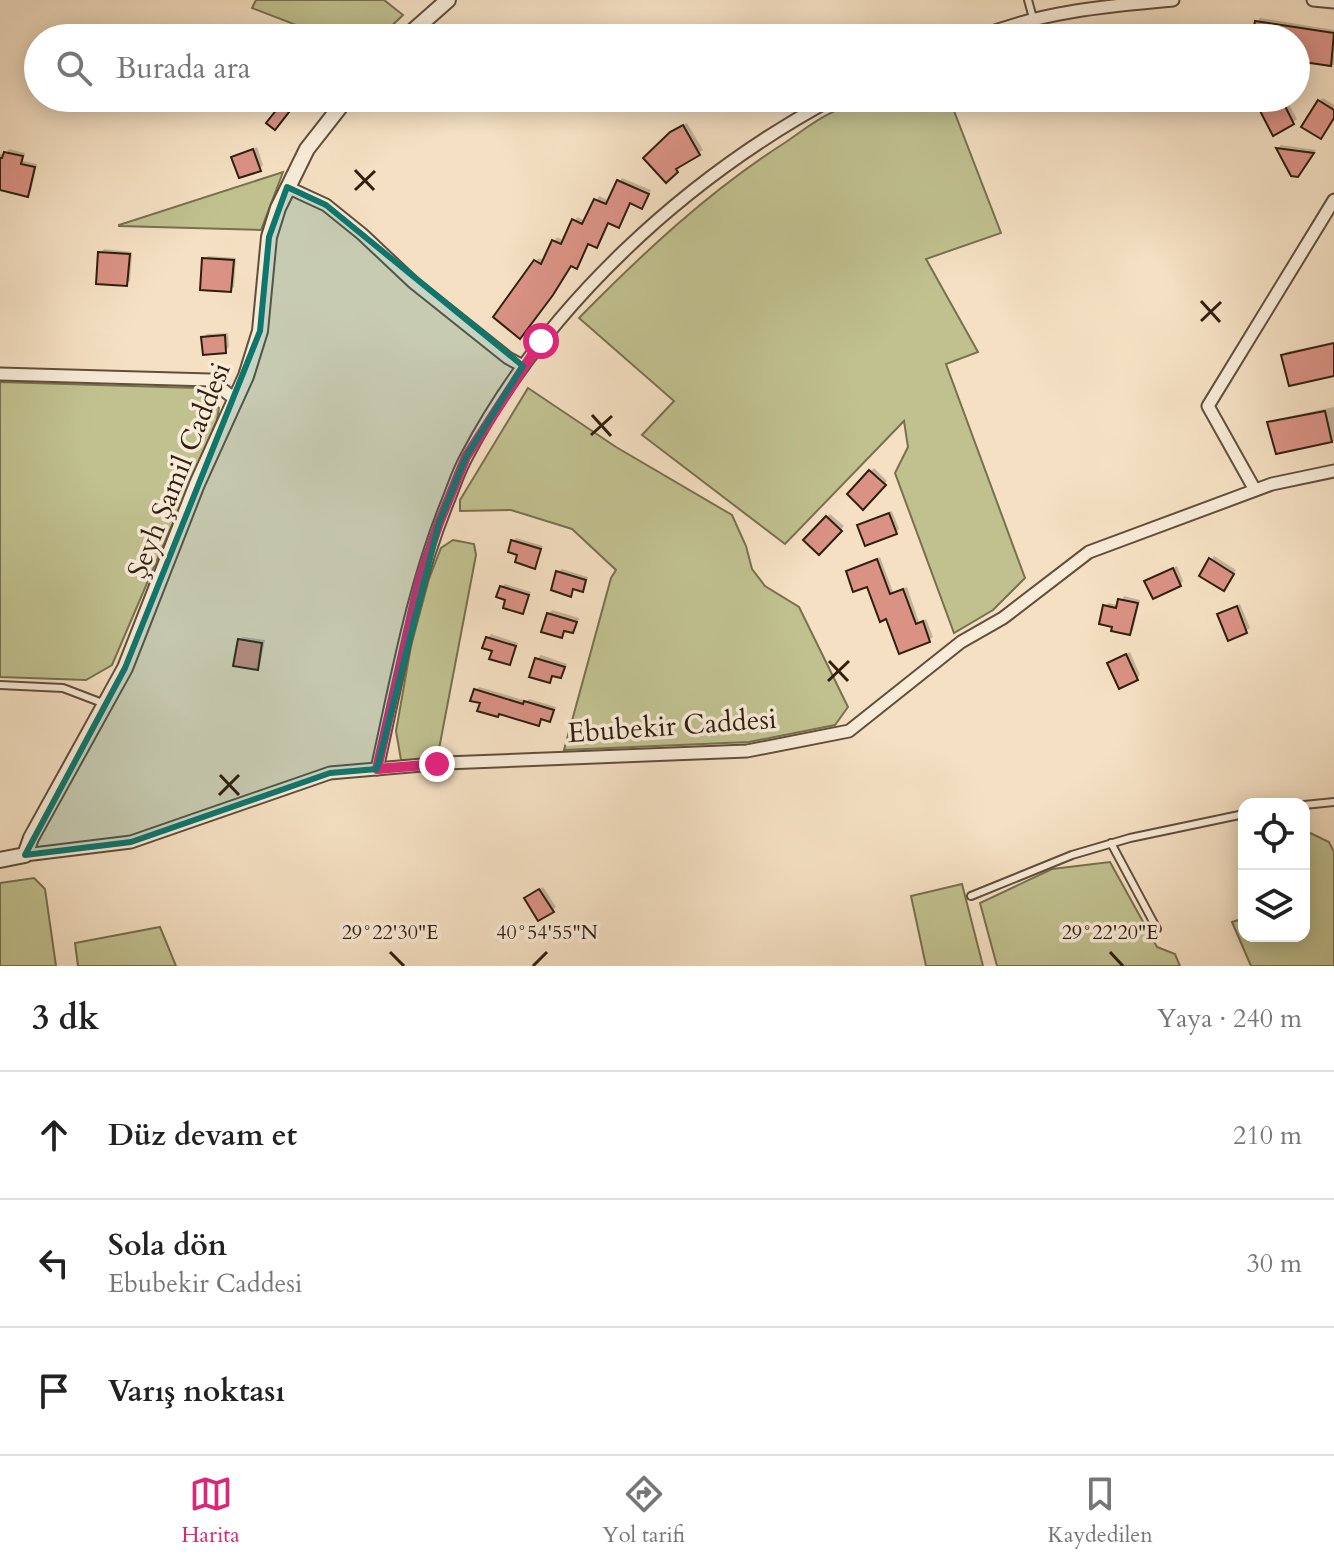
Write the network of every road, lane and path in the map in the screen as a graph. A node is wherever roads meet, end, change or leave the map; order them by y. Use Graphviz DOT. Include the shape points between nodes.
graph roads {
  1 [pos="448,0"];
  2 [pos="1028,0"];
  3 [pos="1173,0"];
  4 [pos="1313,0"];
  5 [pos="1334,2"];
  6 [pos="1033,18"];
  7 [pos="421,24"];
  8 [pos="1016,24"];
  9 [pos="336,112"];
  10 [pos="812,112"];
  11 [pos="287,187"];
  12 [pos="1334,200"];
  13 [pos="523,366"];
  14 [pos="0,374"];
  15 [pos="235,399"];
  16 [pos="1334,471"];
  17 [pos="1255,490"];
  18 [pos="0,685"];
  19 [pos="105,704"];
  20 [pos="377,769"];
  21 [pos="1334,802"];
  22 [pos="1310,804"];
  23 [pos="1238,815"];
  24 [pos="1111,843"];
  25 [pos="25,855"];
  26 [pos="0,860"];
  27 [pos="971,896"];
  28 [pos="1157,929"];
  1 -- 7 [label="street"];
  2 -- 6 [label="lane"];
  3 -- 6 [label="street"];
  4 -- 5 [label="street"];
  6 -- 8 [label="street"];
  9 -- 11 [label="street, Şeyh Şamil Caddesi" via="307,149"];
  10 -- 13 [label="street" via="700,187 640,237 587,287"];
  11 -- 13 [label="street" via="326,205 414,283"];
  11 -- 15 [label="street, Şeyh Şamil Caddesi" via="269,237 260,331"];
  12 -- 17 [label="street" via="1208,406"];
  13 -- 20 [label="street" via="466,457 439,523 420,578"];
  14 -- 15 [label="street" via="210,380"];
  15 -- 19 [label="street, Şeyh Şamil Caddesi" via="125,668"];
  16 -- 17 [label="street, Ebubekir Caddesi"];
  17 -- 20 [label="street, Ebubekir Caddesi" via="1089,552 1003,618 961,642 849,731 747,751"];
  18 -- 19 [label="lane" via="63,688"];
  19 -- 25 [label="street, Şeyh Şamil Caddesi"];
  20 -- 25 [label="street, Ebubekir Caddesi" via="330,773 131,842"];
  21 -- 22 [label="lane"];
  23 -- 24 [label="lane"];
  24 -- 27 [label="lane"];
  24 -- 28 [label="lane"];
  25 -- 26 [label="street, Ebubekir Caddesi"];
}
